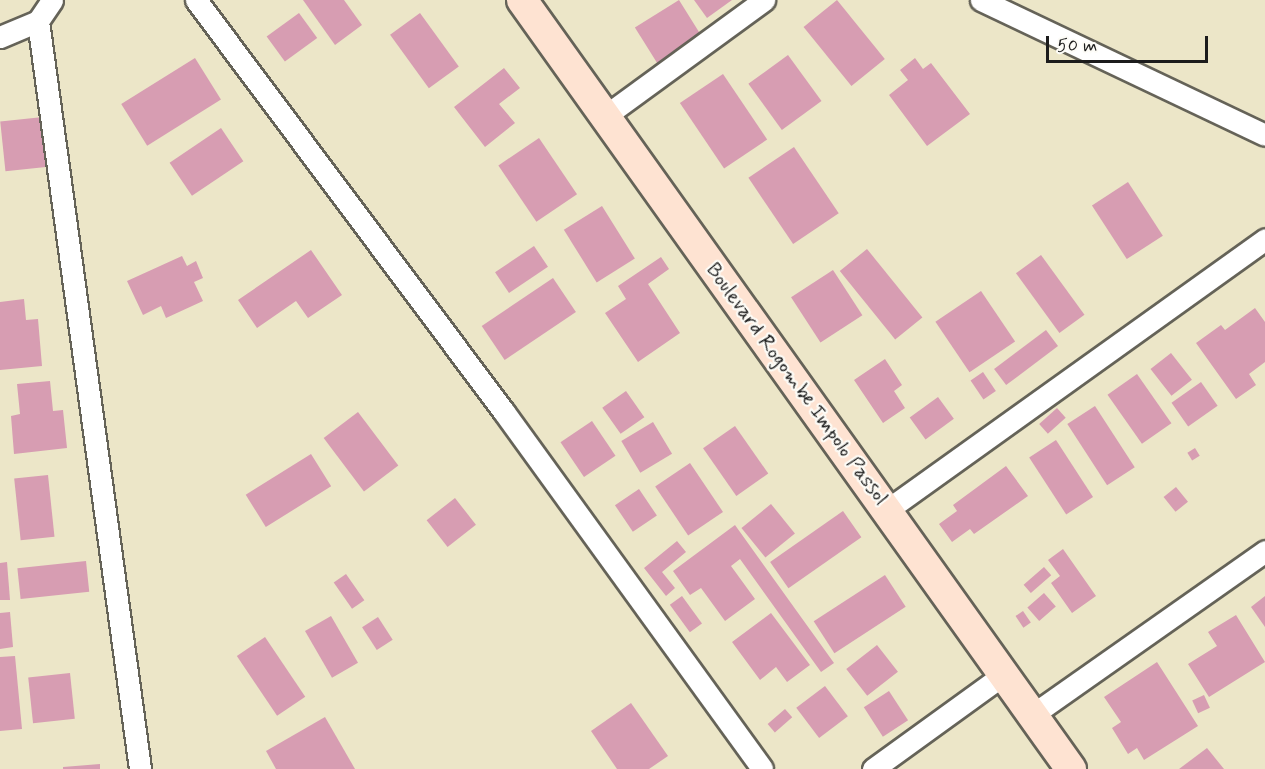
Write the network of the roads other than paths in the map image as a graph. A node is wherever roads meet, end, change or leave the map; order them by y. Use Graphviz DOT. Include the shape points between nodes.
graph roads {
  1 [pos="52,0"];
  2 [pos="196,0"];
  3 [pos="522,0"];
  4 [pos="764,0"];
  5 [pos="981,0"];
  6 [pos="38,21"];
  7 [pos="0,37"];
  8 [pos="605,116"];
  9 [pos="1265,135"];
  10 [pos="1265,239"];
  11 [pos="886,510"];
  12 [pos="1265,550"];
  13 [pos="1003,675"];
  14 [pos="1032,715"];
  15 [pos="140,769"];
  16 [pos="762,769"];
  17 [pos="873,769"];
  18 [pos="1071,769"];
  1 -- 6 [label="street"];
  2 -- 16 [label="street" via="504,412"];
  3 -- 8 [label="street, Boulevard Rogombe Impolo Passol"];
  4 -- 8 [label="street"];
  5 -- 9 [label="street"];
  6 -- 7 [label="street"];
  6 -- 15 [label="street"];
  8 -- 11 [label="street, Boulevard Rogombe Impolo Passol"];
  10 -- 11 [label="street"];
  11 -- 13 [label="street, Boulevard Rogombe Impolo Passol"];
  12 -- 14 [label="street"];
  13 -- 14 [label="street, Boulevard Rogombe Impolo Passol"];
  13 -- 17 [label="street"];
  14 -- 18 [label="street, Boulevard Rogombe Impolo Passol"];
}
